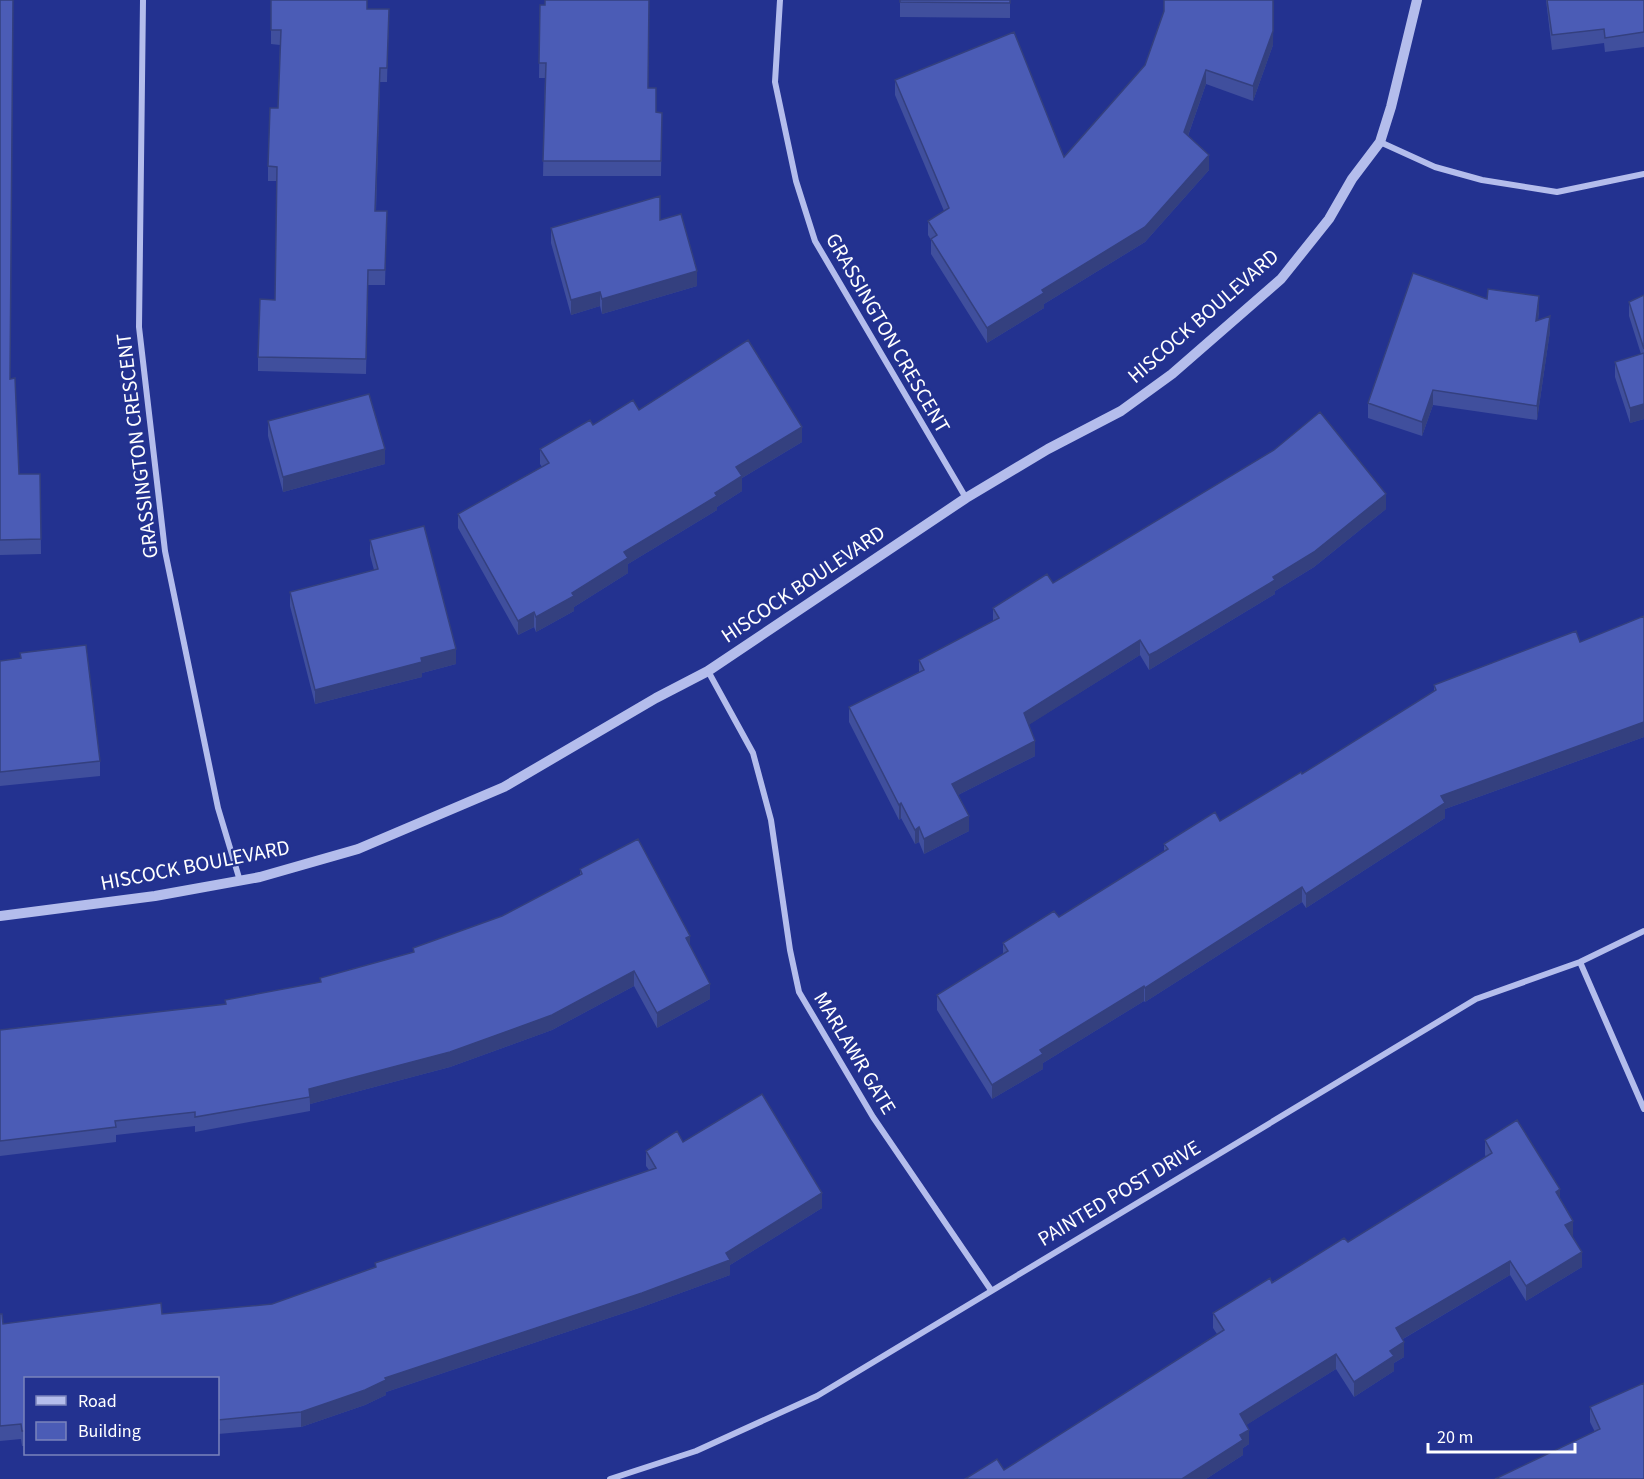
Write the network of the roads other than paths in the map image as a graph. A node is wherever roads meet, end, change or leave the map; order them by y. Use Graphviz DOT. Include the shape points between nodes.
graph roads {
  1 [pos="142,0"];
  2 [pos="780,0"];
  3 [pos="1417,0"];
  4 [pos="1380,142"];
  5 [pos="1644,174"];
  6 [pos="966,498"];
  7 [pos="708,671"];
  8 [pos="240,880"];
  9 [pos="0,916"];
  10 [pos="1644,931"];
  11 [pos="1580,962"];
  12 [pos="1644,1109"];
  13 [pos="991,1290"];
  14 [pos="610,1479"];
  1 -- 8 [label="street, GRASSINGTON CRESCENT" via="141,351 165,551 218,808"];
  2 -- 6 [label="street, GRASSINGTON CRESCENT" via="775,82 796,181 815,241"];
  3 -- 4 [label="street, HISCOCK BOULEVARD"];
  4 -- 5 [label="street" via="1435,167 1482,180 1557,192"];
  4 -- 6 [label="street, HISCOCK BOULEVARD" via="1329,219 1281,279 1172,374 1121,411 1048,448"];
  6 -- 7 [label="street, HISCOCK BOULEVARD"];
  7 -- 8 [label="street, HISCOCK BOULEVARD" via="504,787 358,849"];
  7 -- 13 [label="street, MARLAWR GATE" via="753,753 771,820 799,992 873,1117"];
  8 -- 9 [label="street, HISCOCK BOULEVARD" via="155,896"];
  10 -- 11 [label="street, PAINTED POST DRIVE"];
  11 -- 12 [label="street"];
  11 -- 13 [label="street, PAINTED POST DRIVE" via="1476,999"];
  13 -- 14 [label="street, PAINTED POST DRIVE" via="817,1396 696,1451"];
}
